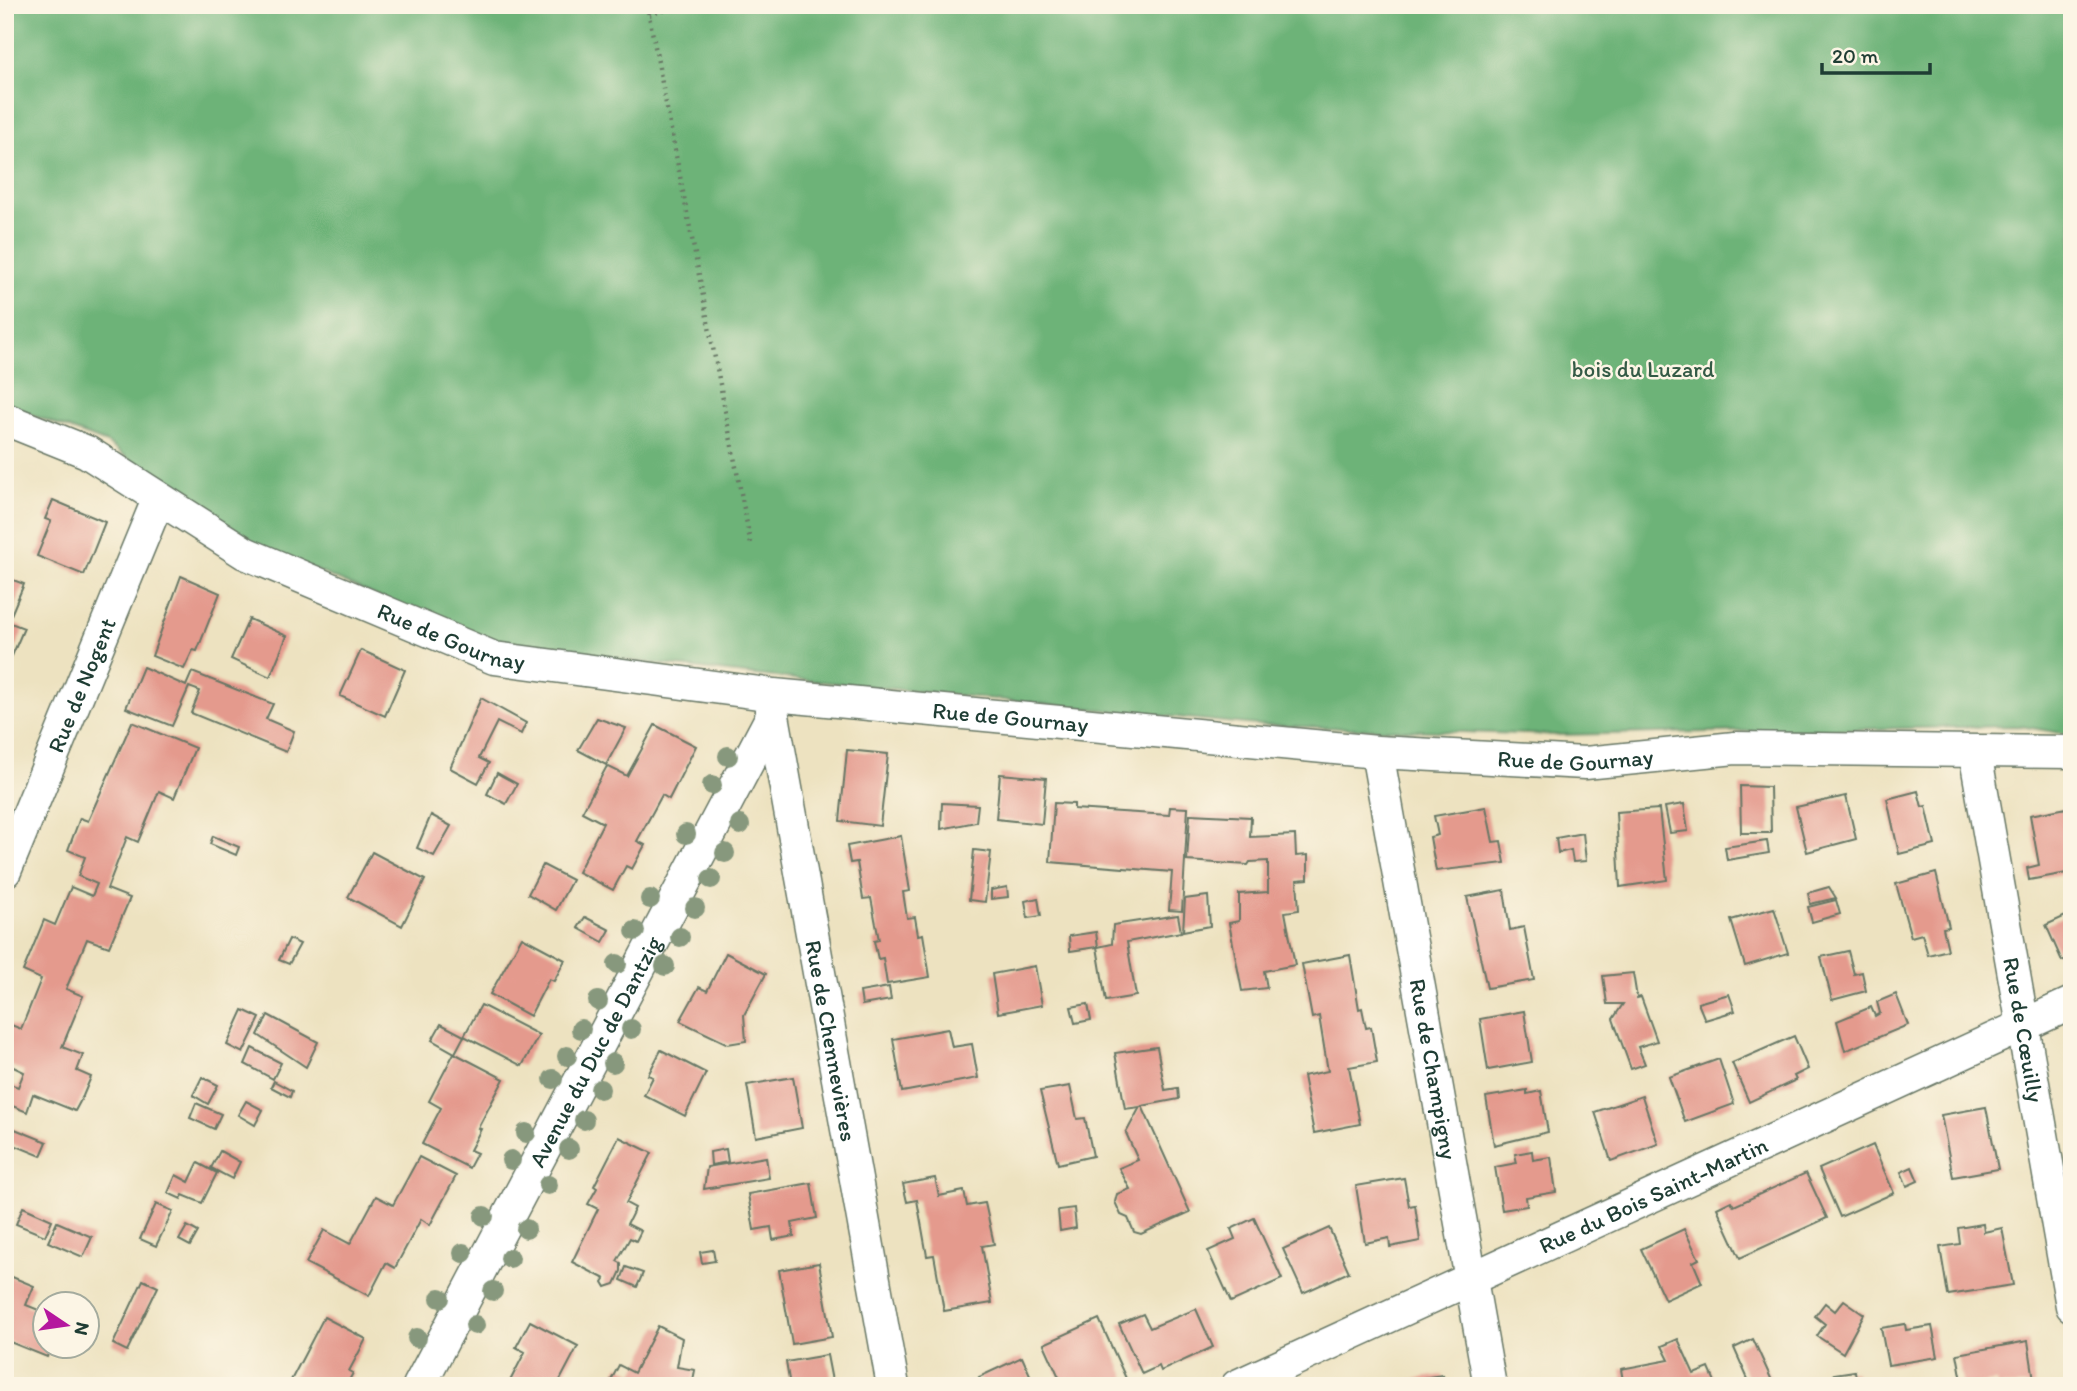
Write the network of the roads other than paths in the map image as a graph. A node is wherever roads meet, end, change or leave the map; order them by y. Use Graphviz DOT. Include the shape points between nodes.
graph roads {
  1 [pos="5,419"];
  2 [pos="158,500"];
  3 [pos="773,706"];
  4 [pos="1377,752"];
  5 [pos="1975,752"];
  6 [pos="2072,752"];
  7 [pos="5,871"];
  8 [pos="2072,1003"];
  9 [pos="2021,1027"];
  10 [pos="1471,1279"];
  11 [pos="2072,1306"];
  12 [pos="419,1386"];
  13 [pos="893,1386"];
  14 [pos="1237,1386"];
  15 [pos="1490,1386"];
  1 -- 2 [label="street, Rue de Gournay" via="87,452"];
  2 -- 3 [label="street, Rue de Gournay" via="245,553 494,658"];
  2 -- 7 [label="street, Rue de Nogent"];
  3 -- 4 [label="street, Rue de Gournay"];
  3 -- 12 [label="street, Avenue du Duc de Dantzig"];
  3 -- 13 [label="street, Rue de Chennevières"];
  4 -- 5 [label="street, Rue de Gournay" via="1585,763 1735,748"];
  4 -- 10 [label="street, Rue de Champigny"];
  5 -- 6 [label="street, Rue de Gournay"];
  5 -- 9 [label="street, Rue de Cœuilly"];
  8 -- 9 [label="street, Rue du Bois Saint-Martin"];
  9 -- 10 [label="street, Rue du Bois Saint-Martin"];
  9 -- 11 [label="street, Rue de Cœuilly"];
  10 -- 14 [label="street, Rue du Bois Saint-Martin"];
  10 -- 15 [label="street, Rue de Champigny"];
}
